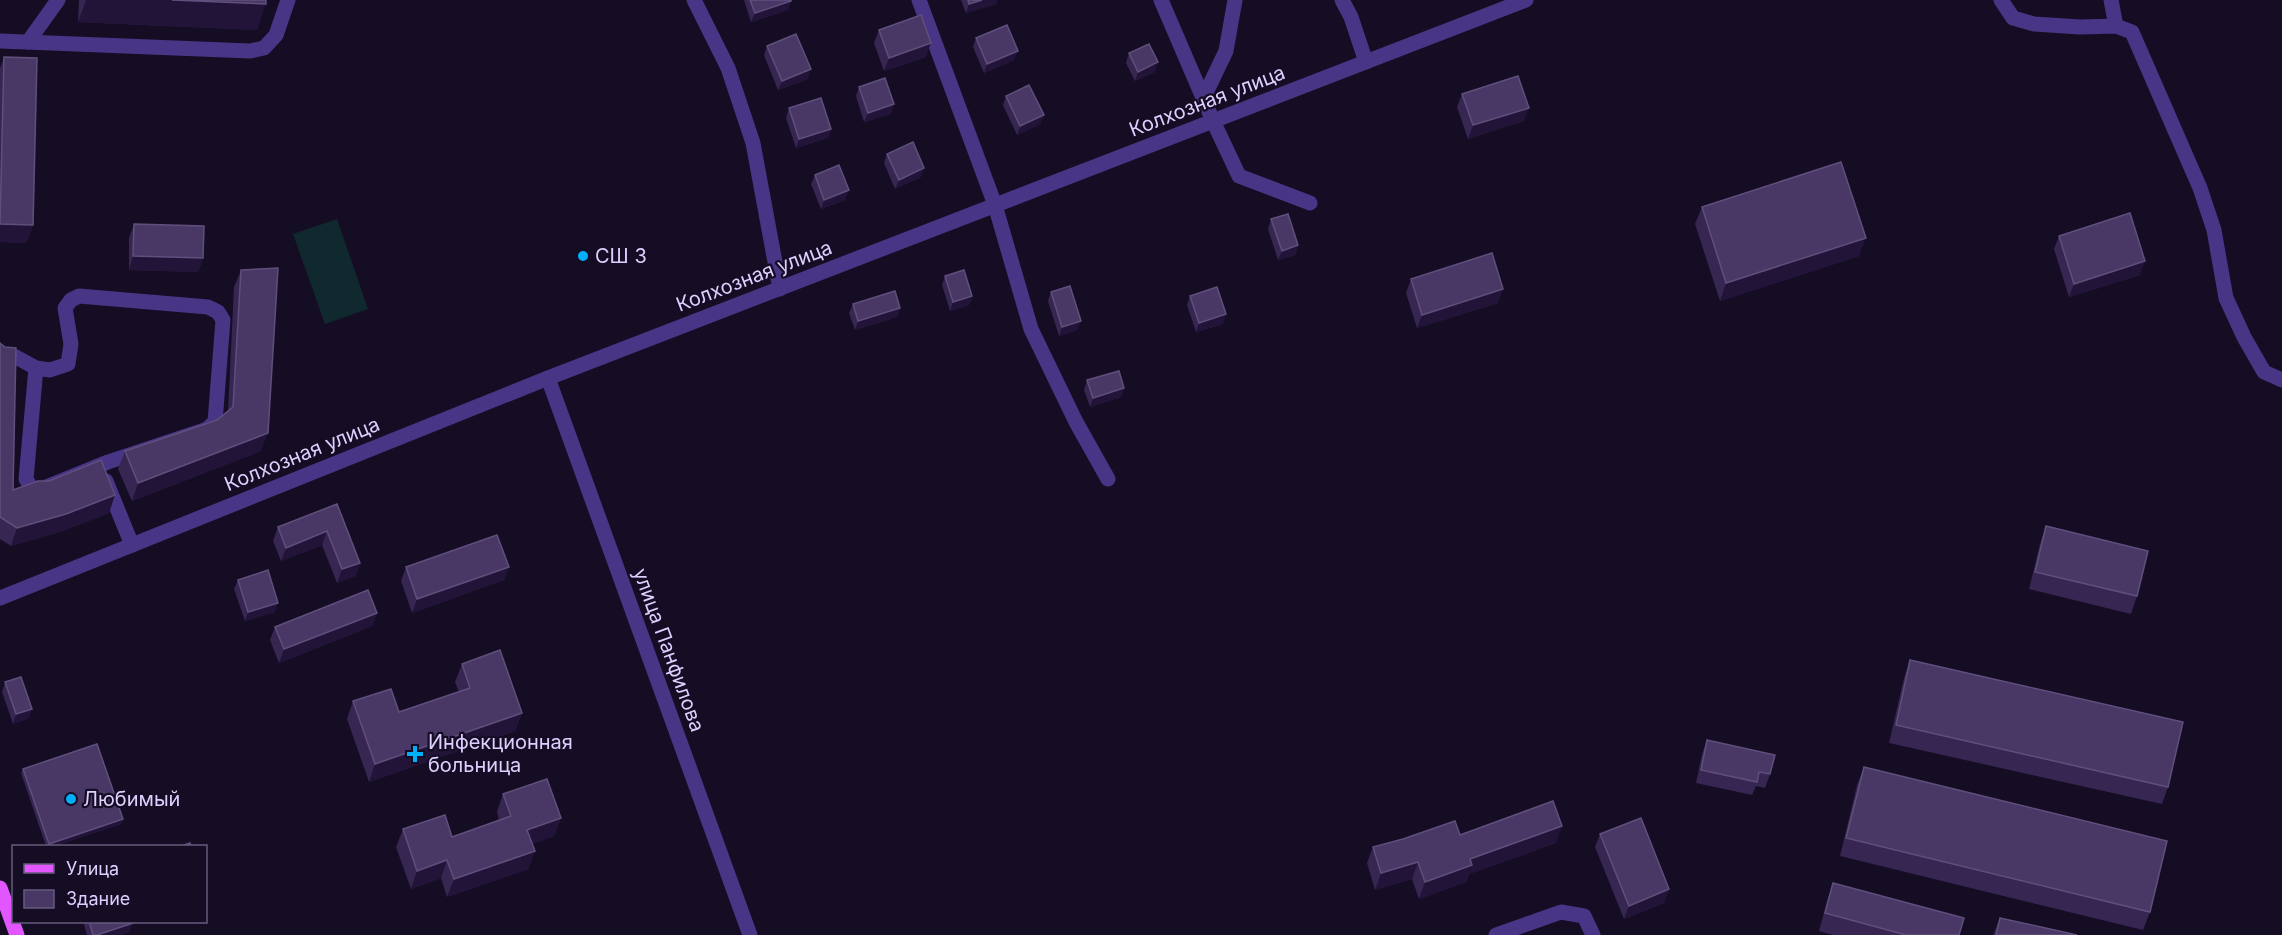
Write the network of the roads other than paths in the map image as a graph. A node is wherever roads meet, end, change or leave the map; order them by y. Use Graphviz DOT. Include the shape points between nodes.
graph roads {
  1 [pos="58,0"];
  2 [pos="288,0"];
  3 [pos="694,0"];
  4 [pos="919,0"];
  5 [pos="1161,0"];
  6 [pos="1235,0"];
  7 [pos="1342,0"];
  8 [pos="1526,0"];
  9 [pos="2001,0"];
  10 [pos="2111,0"];
  11 [pos="2116,26"];
  12 [pos="0,41"];
  13 [pos="28,42"];
  14 [pos="1366,62"];
  15 [pos="1203,99"];
  16 [pos="1213,121"];
  17 [pos="1310,203"];
  18 [pos="995,205"];
  19 [pos="780,289"];
  20 [pos="0,355"];
  21 [pos="36,368"];
  22 [pos="548,378"];
  23 [pos="2282,380"];
  24 [pos="100,465"];
  25 [pos="1108,479"];
  26 [pos="132,545"];
  27 [pos="0,598"];
  28 [pos="0,888"];
  29 [pos="12,921"];
  30 [pos="750,935"];
  31 [pos="1496,935"];
  32 [pos="1593,935"];
  1 -- 13 [label="street"];
  2 -- 13 [label="street" via="276,35 264,48 249,51"];
  3 -- 19 [label="street" via="728,68 753,143"];
  4 -- 18 [label="street"];
  5 -- 15 [label="street"];
  6 -- 15 [label="street" via="1226,51"];
  7 -- 14 [label="street"];
  8 -- 14 [label="street, Колхозная улица"];
  9 -- 11 [label="street" via="2013,18 2034,24"];
  10 -- 11 [label="street"];
  11 -- 23 [label="street" via="2132,32 2187,158 2214,230 2226,298 2244,337 2264,372"];
  12 -- 13 [label="street"];
  14 -- 16 [label="street, Колхозная улица"];
  15 -- 16 [label="street"];
  16 -- 17 [label="street" via="1239,176"];
  16 -- 18 [label="street, Колхозная улица"];
  18 -- 19 [label="street, Колхозная улица"];
  18 -- 25 [label="street" via="1031,328"];
  19 -- 22 [label="street, Колхозная улица"];
  20 -- 21 [label="street" via="16,357"];
  21 -- 24 [label="street" via="26,479 32,489 39,490"];
  21 -- 24 [label="street" via="50,370 68,364 71,344 65,308 79,296 208,307 218,312 223,320 214,422 207,429"];
  22 -- 26 [label="street, Колхозная улица"];
  22 -- 30 [label="street, улица Панфилова"];
  24 -- 26 [label="street"];
  26 -- 27 [label="street, Колхозная улица"];
  28 -- 29 [label="main road"];
  31 -- 32 [label="street" via="1561,912 1584,916"];
}
